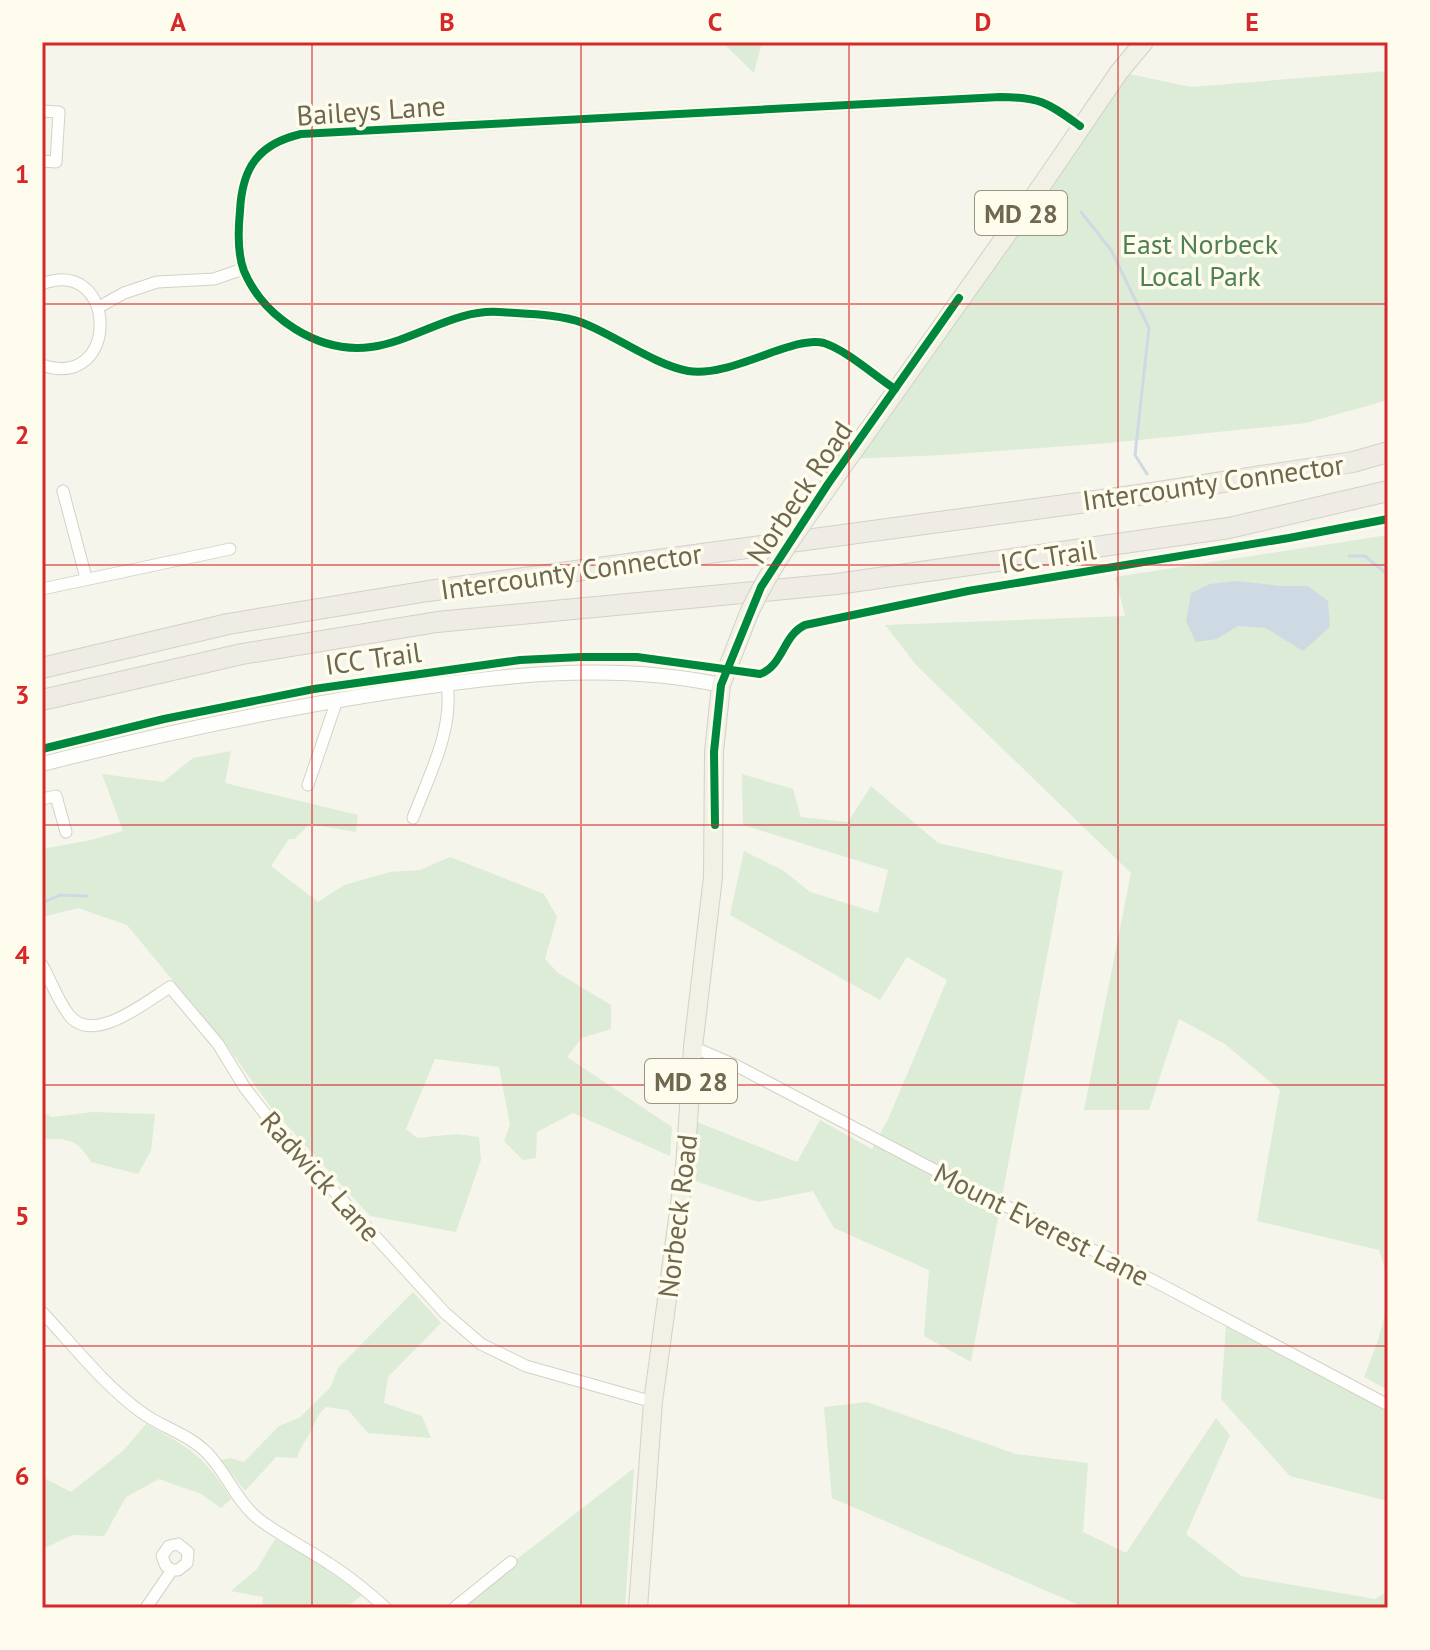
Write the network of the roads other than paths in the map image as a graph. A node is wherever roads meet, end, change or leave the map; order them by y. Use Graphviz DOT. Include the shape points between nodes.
graph roads {
  1 [pos="1144,42"];
  2 [pos="42,111"];
  3 [pos="1080,126"];
  4 [pos="42,161"];
  5 [pos="243,269"];
  6 [pos="42,284"];
  7 [pos="99,307"];
  8 [pos="42,365"];
  9 [pos="895,389"];
  10 [pos="1388,452"];
  11 [pos="63,491"];
  12 [pos="1388,491"];
  13 [pos="230,549"];
  14 [pos="86,578"];
  15 [pos="42,589"];
  16 [pos="42,668"];
  17 [pos="447,683"];
  18 [pos="721,685"];
  19 [pos="42,700"];
  20 [pos="337,700"];
  21 [pos="42,764"];
  22 [pos="308,785"];
  23 [pos="42,799"];
  24 [pos="413,818"];
  25 [pos="66,832"];
  26 [pos="42,965"];
  27 [pos="693,1047"];
  28 [pos="42,1312"];
  29 [pos="653,1402"];
  30 [pos="1388,1405"];
  31 [pos="511,1562"];
  32 [pos="172,1570"];
  33 [pos="147,1608"];
  34 [pos="386,1608"];
  35 [pos="454,1608"];
  36 [pos="638,1608"];
  1 -- 3 [label="main road, Norbeck Road / MD 28"];
  2 -- 4 [label="street" via="59,112 56,162"];
  3 -- 5 [label="street, Baileys Lane" via="1041,100 1000,97 301,134 283,138 249,167 240,203"];
  3 -- 9 [label="main road, Norbeck Road / MD 28"];
  5 -- 7 [label="street" via="214,279 157,282"];
  5 -- 9 [label="street, Baileys Lane" via="283,321 309,337 339,346 373,347 438,324 495,312 581,323 689,371 722,370 821,343"];
  6 -- 7 [label="street" via="68,281 82,287"];
  7 -- 8 [label="street" via="102,328 86,358 64,368"];
  9 -- 18 [label="main road, Norbeck Road / MD 28, bridge" via="770,573"];
  10 -- 16 [label="highway, Intercounty Connector" via="1139,495 428,591 228,624"];
  11 -- 14 [label="street"];
  12 -- 19 [label="highway, Intercounty Connector" via="1229,528 837,584 437,622 242,654"];
  13 -- 14 [label="street"];
  14 -- 15 [label="street"];
  17 -- 18 [label="street" via="602,672 660,674"];
  17 -- 20 [label="street"];
  17 -- 24 [label="street" via="448,725"];
  18 -- 27 [label="main road, Norbeck Road / MD 28" via="714,752 713,877"];
  20 -- 21 [label="street" via="165,733"];
  20 -- 22 [label="street"];
  23 -- 25 [label="street" via="56,796"];
  26 -- 29 [label="street, Radwick Lane" via="71,1018 87,1026 111,1023 170,987 218,1044 273,1124 445,1313 481,1344 526,1366"];
  27 -- 29 [label="main road, Norbeck Road / MD 28" via="685,1167"];
  27 -- 30 [label="street, Mount Everest Lane"];
  28 -- 34 [label="street" via="141,1412 205,1451 253,1514"];
  29 -- 36 [label="main road, Norbeck Road / MD 28"];
  31 -- 35 [label="street"];
  32 -- 33 [label="street"];
}
